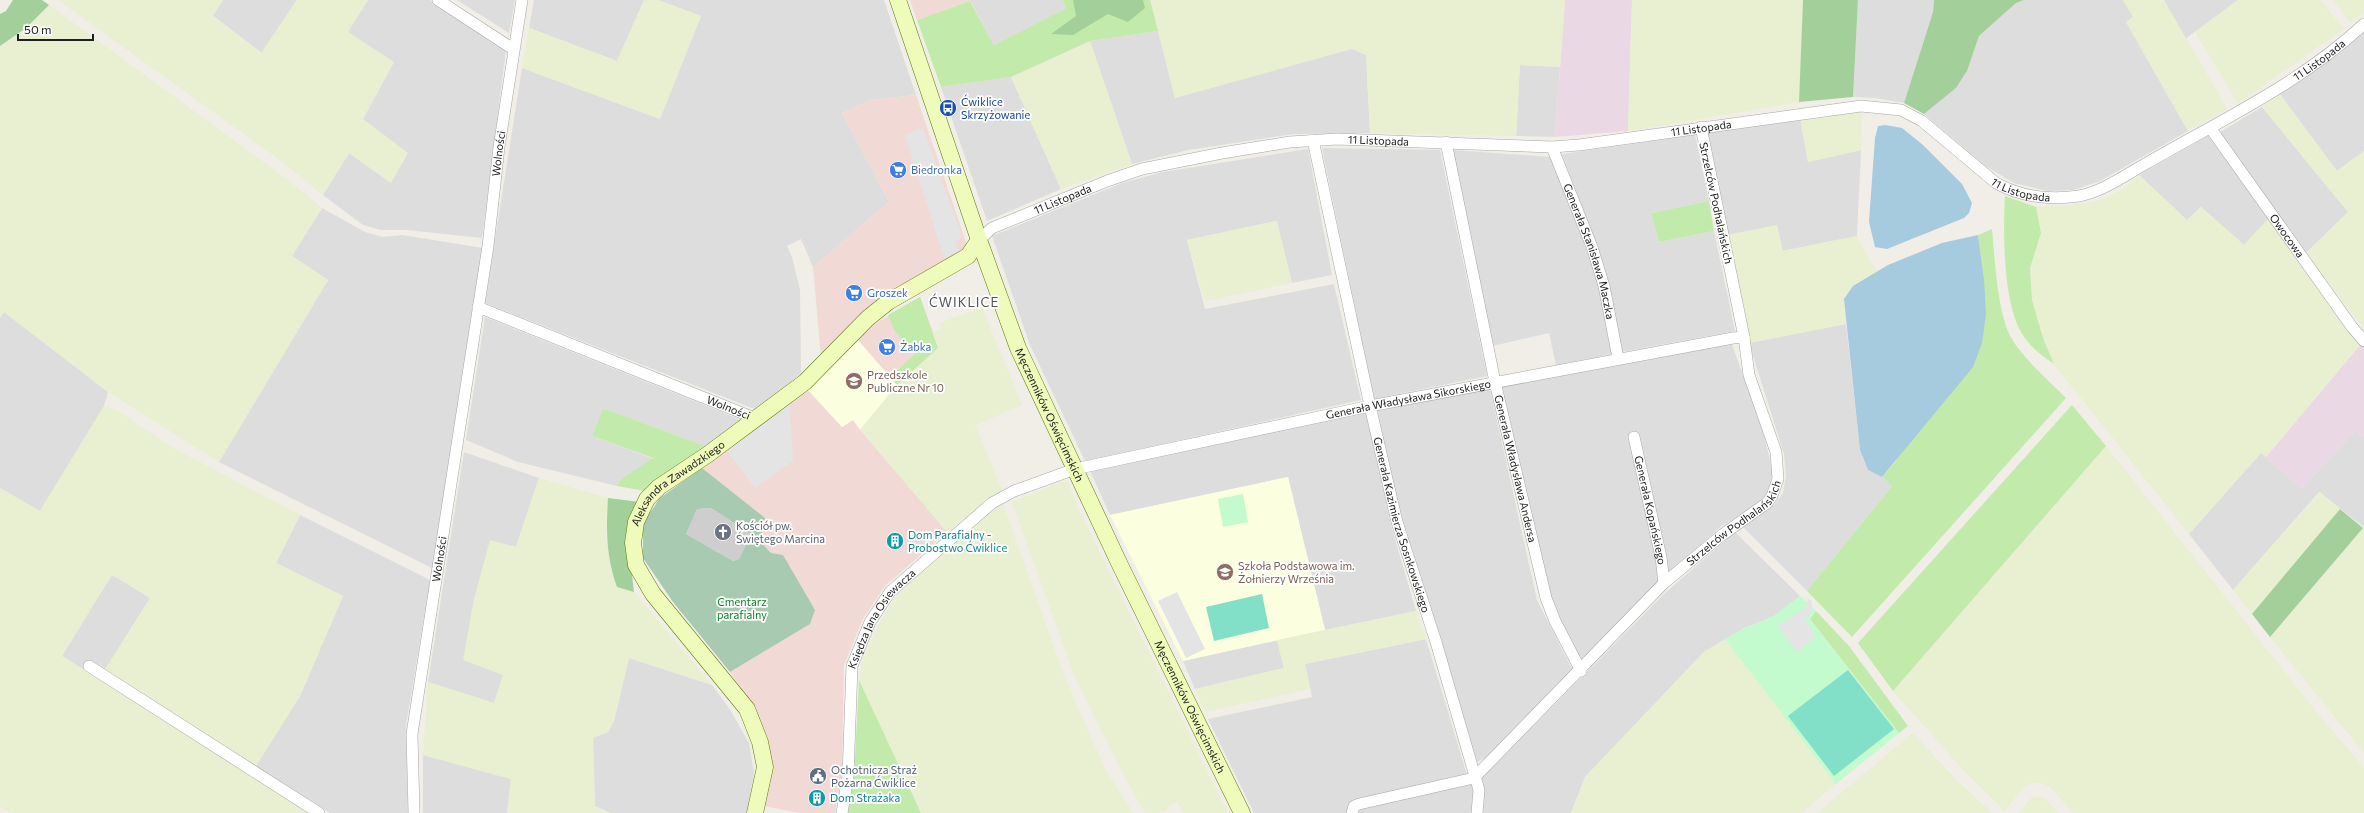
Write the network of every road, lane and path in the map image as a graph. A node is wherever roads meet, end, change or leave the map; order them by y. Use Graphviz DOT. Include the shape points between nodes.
graph roads {
  1 [pos="438,0"];
  2 [pos="522,0"];
  3 [pos="898,0"];
  4 [pos="2364,24"];
  5 [pos="513,49"];
  6 [pos="1701,127"];
  7 [pos="2211,129"];
  8 [pos="1313,140"];
  9 [pos="1446,142"];
  10 [pos="1552,146"];
  11 [pos="979,240"];
  12 [pos="478,307"];
  13 [pos="1744,338"];
  14 [pos="2364,341"];
  15 [pos="1618,358"];
  16 [pos="1495,382"];
  17 [pos="1370,406"];
  18 [pos="757,419"];
  19 [pos="1634,437"];
  20 [pos="1075,469"];
  21 [pos="1664,583"];
  22 [pos="89,666"];
  23 [pos="1581,670"];
  24 [pos="1474,778"];
  25 [pos="319,813"];
  26 [pos="414,813"];
  27 [pos="755,813"];
  28 [pos="842,813"];
  29 [pos="1242,813"];
  30 [pos="1352,813"];
  31 [pos="1477,813"];
  1 -- 5 [label="street"];
  2 -- 5 [label="street, Wolności"];
  3 -- 11 [label="main road, Męczenników Oświęcimskich"];
  4 -- 7 [label="street, 11 Listopada" via="2309,68"];
  5 -- 12 [label="street, Wolności"];
  6 -- 7 [label="street, 11 Listopada" via="1861,106 1900,110 1922,121 1996,183 2010,191 2048,198 2079,196 2096,191"];
  6 -- 10 [label="street, 11 Listopada" via="1579,145"];
  6 -- 13 [label="street, Strzelców Podhalańskich"];
  7 -- 14 [label="street, Owocowa"];
  8 -- 9 [label="street, 11 Listopada"];
  8 -- 11 [label="street, 11 Listopada" via="1222,153 1142,169 992,228"];
  8 -- 17 [label="street, Generała Kazimierza Sosnkowskiego"];
  9 -- 10 [label="street, 11 Listopada"];
  9 -- 16 [label="street, Generała Władysława Andersa"];
  10 -- 15 [label="street, Generała Stanisława Maczka" via="1592,247 1604,286"];
  11 -- 18 [label="main road, Aleksandra Zawadzkiego" via="968,256 888,302 868,318 805,382"];
  11 -- 20 [label="main road, Męczenników Oświęcimskich" via="1014,337"];
  12 -- 18 [label="street, Wolności"];
  12 -- 26 [label="street, Wolności" via="412,734"];
  13 -- 15 [label="street, Generała Władysława Sikorskiego"];
  13 -- 21 [label="street, Strzelców Podhalańskich" via="1749,375 1776,452 1776,486 1767,503 1722,535"];
  15 -- 16 [label="street, Generała Władysława Sikorskiego"];
  16 -- 17 [label="street, Generała Władysława Sikorskiego"];
  16 -- 23 [label="street, Generała Władysława Andersa" via="1546,598"];
  17 -- 20 [label="street, Generała Władysława Sikorskiego"];
  17 -- 24 [label="street, Generała Kazimierza Sosnkowskiego" via="1397,522 1436,642"];
  18 -- 27 [label="main road, Aleksandra Zawadzkiego" via="647,498 636,522 633,543 636,565 653,594 746,709 760,742 765,767"];
  19 -- 21 [label="street, Generała Kopańskiego" via="1661,557"];
  20 -- 28 [label="street, Księdza Jana Osiewacza" via="1014,491 992,503 890,592 870,622 852,666 848,776"];
  20 -- 29 [label="main road, Męczenników Oświęcimskich"];
  21 -- 23 [label="street, Strzelców Podhalańskich"];
  22 -- 25 [label="street"];
  23 -- 24 [label="street, Strzelców Podhalańskich"];
  24 -- 30 [label="street" via="1359,804 1354,806"];
  24 -- 31 [label="street" via="1479,790"];
}
